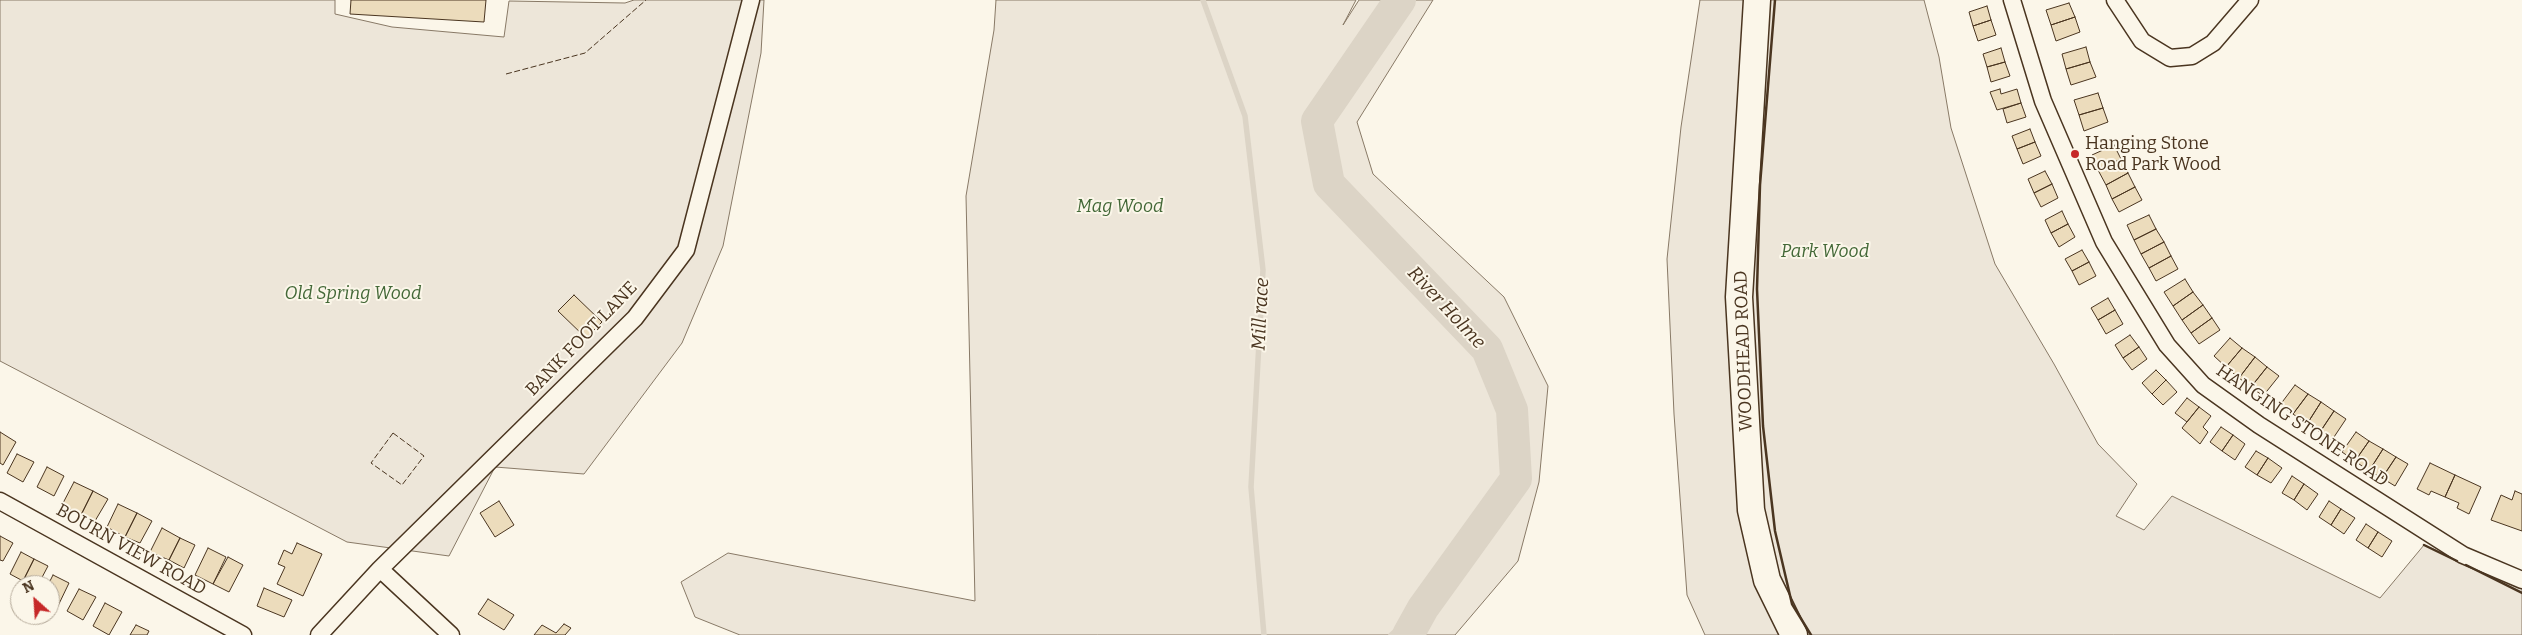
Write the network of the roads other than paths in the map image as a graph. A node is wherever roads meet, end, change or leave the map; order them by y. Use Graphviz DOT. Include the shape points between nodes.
graph roads {
  1 [pos="751,0"];
  2 [pos="1757,0"];
  3 [pos="2012,0"];
  4 [pos="2115,0"];
  5 [pos="2250,0"];
  6 [pos="0,501"];
  7 [pos="380,569"];
  8 [pos="2522,580"];
  9 [pos="243,635"];
  10 [pos="319,635"];
  11 [pos="451,635"];
  12 [pos="1794,635"];
  1 -- 7 [label="street, BANK FOOT LANE" via="686,250 635,318"];
  2 -- 12 [label="main road, WOODHEAD ROAD" via="1739,297 1751,510 1767,580"];
  3 -- 8 [label="street, HANGING STONE ROAD" via="2043,101 2104,242 2167,345 2203,385 2259,425 2463,555"];
  4 -- 5 [label="street" via="2142,42 2170,58 2192,56 2213,43"];
  6 -- 9 [label="street, BOURN VIEW ROAD"];
  7 -- 10 [label="street, BANK FOOT LANE"];
  7 -- 11 [label="street"];
}
